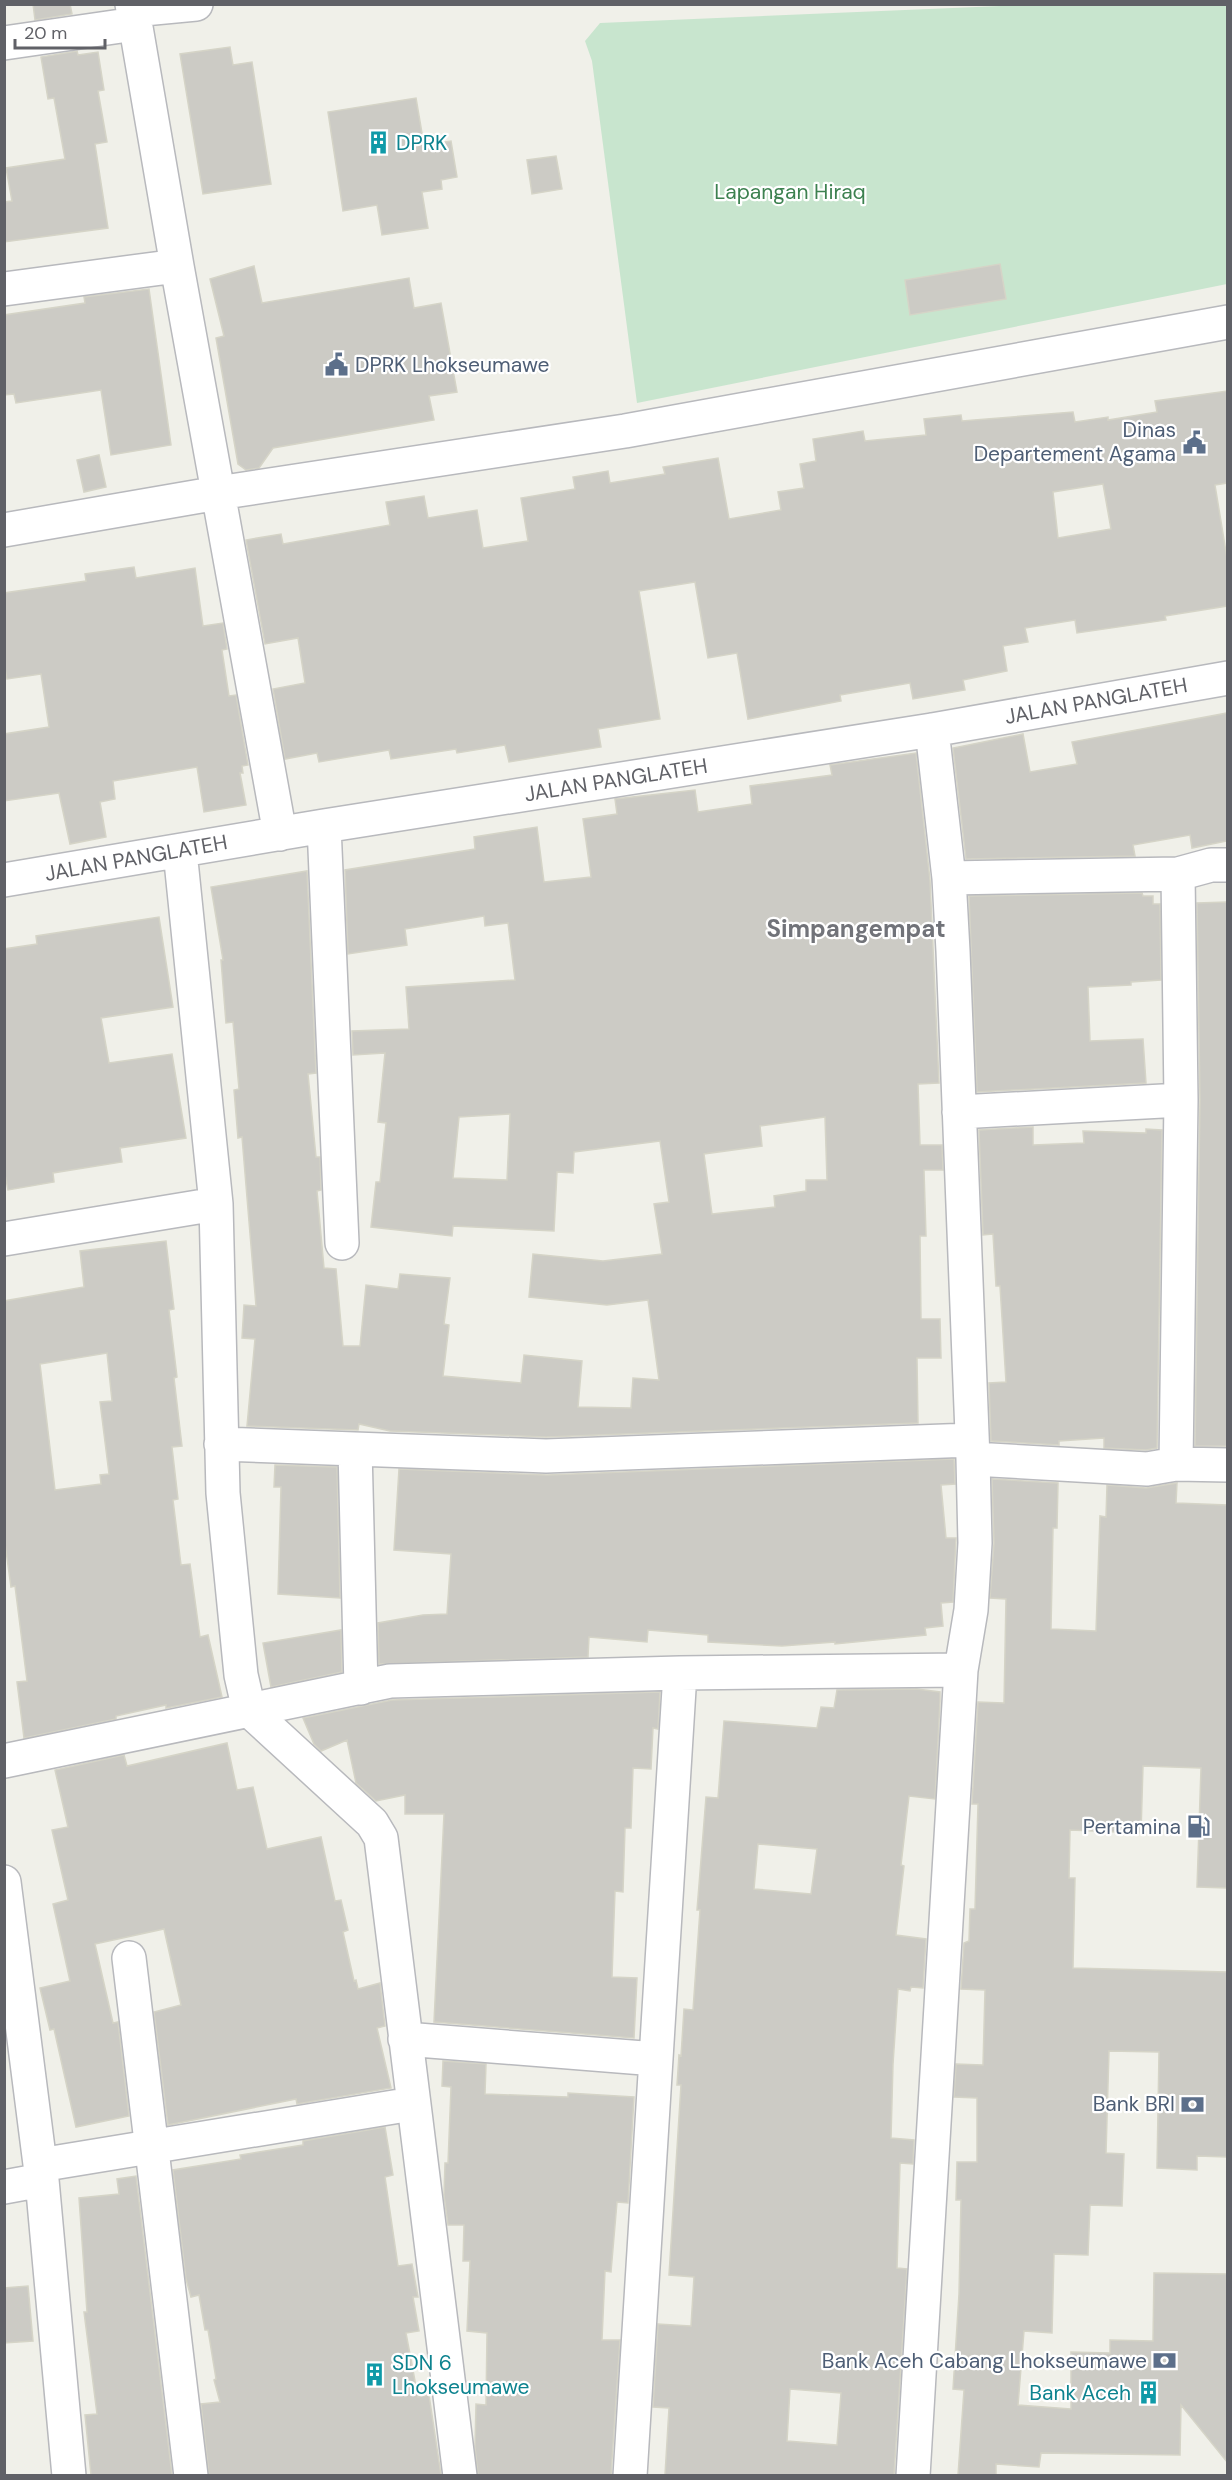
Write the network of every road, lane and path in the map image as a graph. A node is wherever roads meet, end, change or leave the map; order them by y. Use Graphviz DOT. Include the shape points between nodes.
graph roads {
  1 [pos="196,4"];
  2 [pos="134,13"];
  3 [pos="4,43"];
  4 [pos="177,266"];
  5 [pos="4,289"];
  6 [pos="1227,322"];
  7 [pos="218,493"];
  8 [pos="4,530"];
  9 [pos="1227,678"];
  10 [pos="932,730"];
  11 [pos="324,826"];
  12 [pos="280,834"];
  13 [pos="180,851"];
  14 [pos="1227,865"];
  15 [pos="1178,874"];
  16 [pos="949,878"];
  17 [pos="4,880"];
  18 [pos="1181,1100"];
  19 [pos="959,1112"];
  20 [pos="216,1204"];
  21 [pos="4,1239"];
  22 [pos="342,1243"];
  23 [pos="221,1444"];
  24 [pos="355,1449"];
  25 [pos="972,1449"];
  26 [pos="1176,1464"];
  27 [pos="1227,1465"];
  28 [pos="961,1670"];
  29 [pos="680,1673"];
  30 [pos="361,1688"];
  31 [pos="249,1710"];
  32 [pos="4,1761"];
  33 [pos="4,1882"];
  34 [pos="129,1958"];
  35 [pos="405,2039"];
  36 [pos="656,2058"];
  37 [pos="412,2104"];
  38 [pos="152,2147"];
  39 [pos="41,2173"];
  40 [pos="4,2187"];
  41 [pos="69,2475"];
  42 [pos="191,2475"];
  43 [pos="460,2475"];
  44 [pos="630,2475"];
  45 [pos="913,2475"];
  1 -- 2 [label="street"];
  2 -- 3 [label="street"];
  2 -- 4 [label="street"];
  4 -- 5 [label="street"];
  4 -- 7 [label="street"];
  6 -- 7 [label="street" via="625,431"];
  7 -- 8 [label="street"];
  7 -- 12 [label="street"];
  9 -- 10 [label="street, JALAN PANGLATEH"];
  10 -- 11 [label="street, JALAN PANGLATEH"];
  10 -- 16 [label="street"];
  11 -- 12 [label="street, JALAN PANGLATEH"];
  11 -- 22 [label="street"];
  12 -- 13 [label="street, JALAN PANGLATEH"];
  13 -- 17 [label="street, JALAN PANGLATEH"];
  13 -- 20 [label="street"];
  14 -- 15 [label="street" via="1210,865"];
  15 -- 16 [label="street"];
  15 -- 18 [label="street"];
  16 -- 19 [label="street"];
  18 -- 19 [label="street"];
  18 -- 26 [label="street"];
  19 -- 25 [label="street"];
  20 -- 21 [label="street"];
  20 -- 23 [label="street"];
  23 -- 24 [label="street"];
  23 -- 31 [label="street" via="239,1652"];
  24 -- 25 [label="street" via="546,1456"];
  24 -- 30 [label="street"];
  25 -- 26 [label="street" via="1147,1469"];
  25 -- 28 [label="street" via="975,1543 971,1610"];
  26 -- 27 [label="street"];
  28 -- 29 [label="street"];
  28 -- 45 [label="street"];
  29 -- 30 [label="street" via="390,1681"];
  29 -- 36 [label="street"];
  30 -- 31 [label="street"];
  31 -- 32 [label="street"];
  31 -- 35 [label="street" via="372,1823 381,1838"];
  33 -- 39 [label="street"];
  34 -- 38 [label="street"];
  35 -- 36 [label="street"];
  35 -- 37 [label="street"];
  36 -- 44 [label="street"];
  37 -- 38 [label="street"];
  37 -- 43 [label="street"];
  38 -- 39 [label="street"];
  38 -- 42 [label="street"];
  39 -- 40 [label="street"];
  39 -- 41 [label="street"];
}
